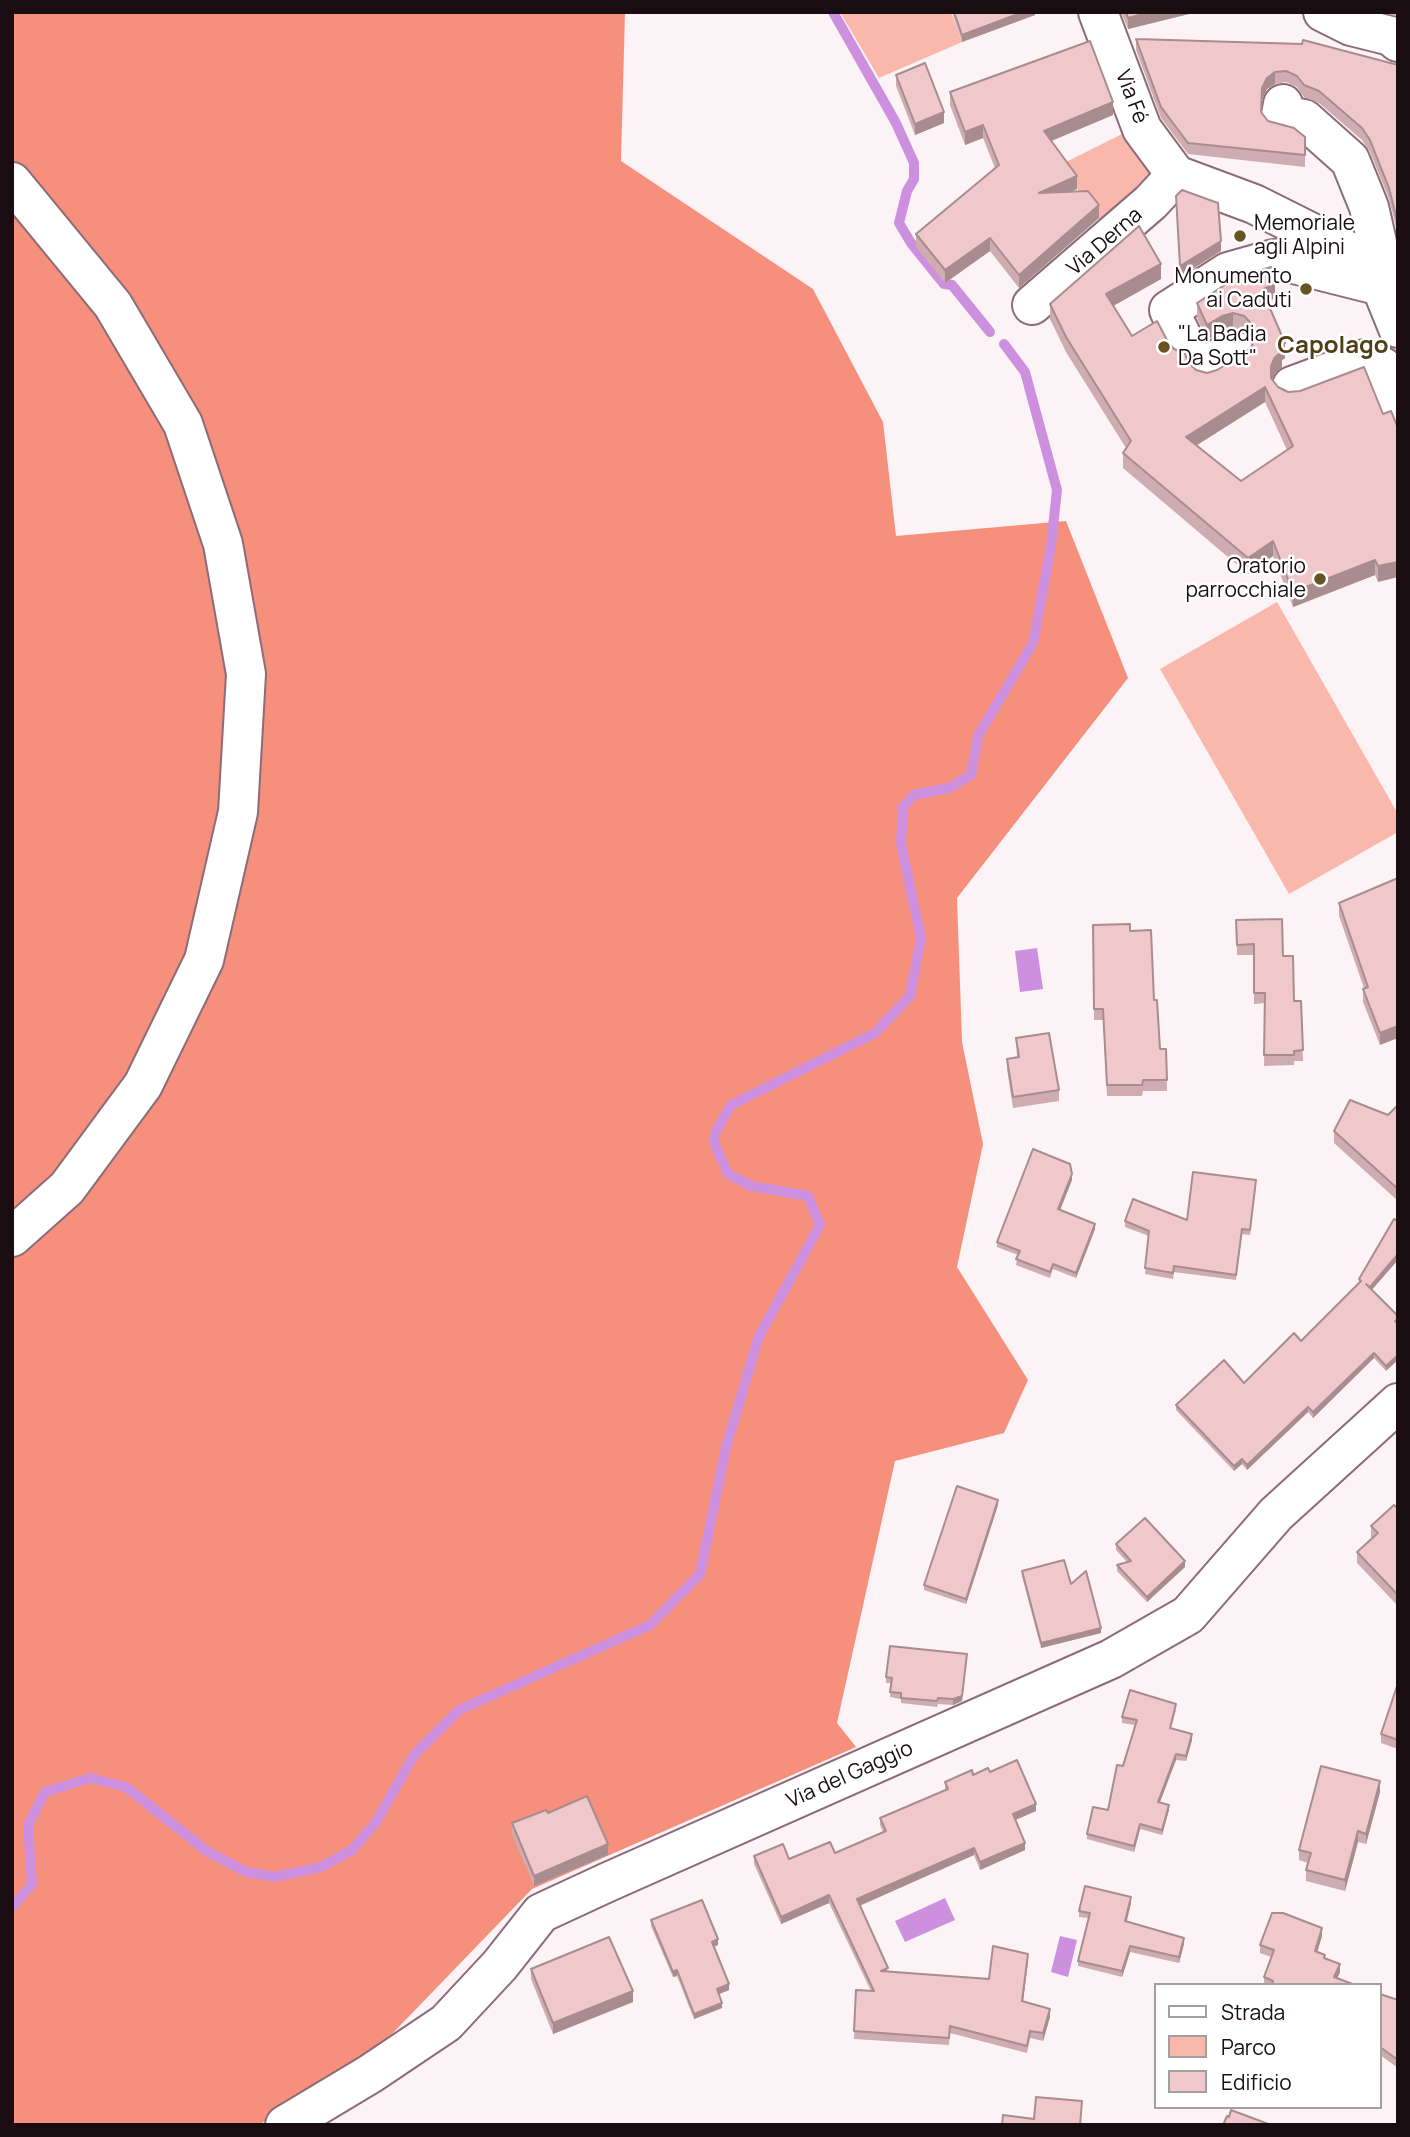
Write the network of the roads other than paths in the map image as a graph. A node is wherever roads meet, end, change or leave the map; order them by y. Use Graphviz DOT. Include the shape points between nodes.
graph roads {
  1 [pos="1098,12"];
  2 [pos="1323,12"];
  3 [pos="1398,42"];
  4 [pos="1283,104"];
  5 [pos="1176,175"];
  6 [pos="12,182"];
  7 [pos="1387,277"];
  8 [pos="1032,305"];
  9 [pos="1398,328"];
  10 [pos="1208,354"];
  11 [pos="1292,386"];
  12 [pos="1398,404"];
  13 [pos="12,1237"];
  14 [pos="1398,1403"];
  15 [pos="285,2125"];
  1 -- 5 [label="street, Via Fé" via="1142,129"];
  2 -- 3 [label="street"];
  4 -- 7 [label="street" via="1281,115 1304,119 1350,160 1369,207"];
  5 -- 7 [label="street" via="1254,204"];
  5 -- 8 [label="street, Via Derna"];
  6 -- 13 [label="street" via="113,305 183,424 223,544 246,674 238,812 204,960 143,1085 67,1188"];
  7 -- 9 [label="street"];
  7 -- 10 [label="street" via="1274,259 1228,272 1169,310"];
  11 -- 12 [label="street" via="1365,359 1383,367"];
  14 -- 15 [label="street, Via del Gaggio" via="1276,1514 1188,1615 1111,1660 541,1913 446,2022"];
}
